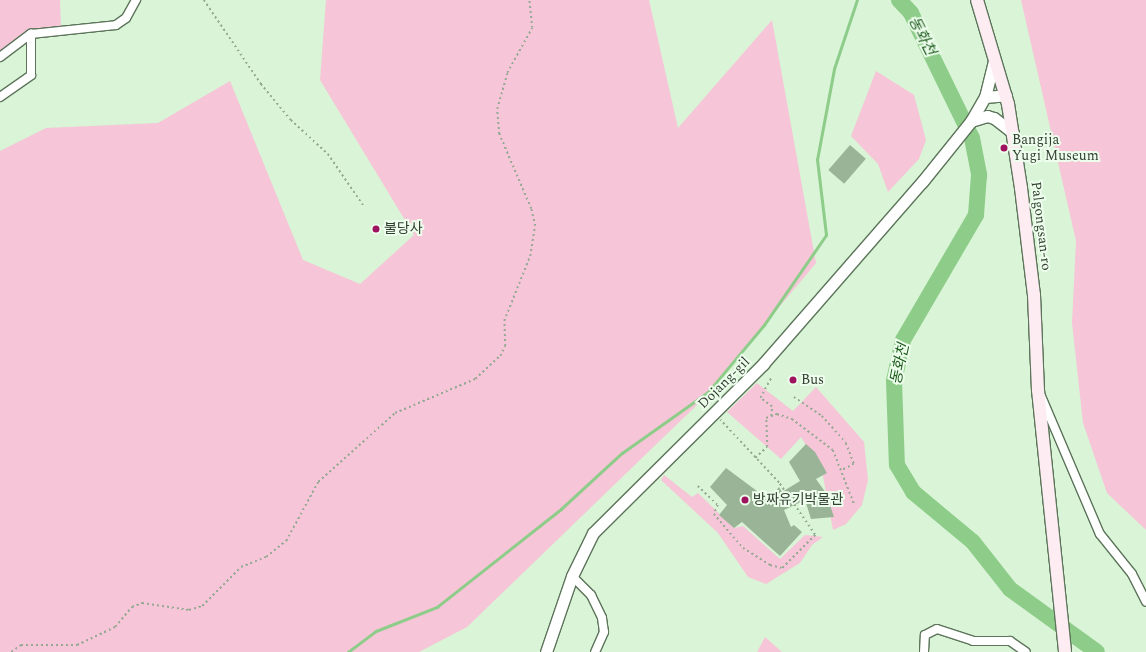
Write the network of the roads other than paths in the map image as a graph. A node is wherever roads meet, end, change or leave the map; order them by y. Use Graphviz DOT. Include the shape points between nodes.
graph roads {
  1 [pos="136,0"];
  2 [pos="977,0"];
  3 [pos="31,34"];
  4 [pos="994,55"];
  5 [pos="0,57"];
  6 [pos="1006,95"];
  7 [pos="0,97"];
  8 [pos="984,100"];
  9 [pos="971,121"];
  10 [pos="1012,133"];
  11 [pos="1038,390"];
  12 [pos="572,576"];
  13 [pos="1146,602"];
  14 [pos="546,652"];
  15 [pos="595,652"];
  16 [pos="924,652"];
  17 [pos="1026,652"];
  18 [pos="1065,652"];
  1 -- 3 [label="street" via="126,18 116,25"];
  2 -- 4 [label="main road, Palgongsan-ro"];
  3 -- 5 [label="street"];
  3 -- 7 [label="street" via="31,75"];
  4 -- 6 [label="main road, Palgongsan-ro"];
  4 -- 8 [label="street, Dojang-gil" via="994,71"];
  6 -- 8 [label="street"];
  6 -- 10 [label="main road, Palgongsan-ro"];
  8 -- 9 [label="street, Dojang-gil"];
  9 -- 10 [label="street" via="987,116 1003,123"];
  9 -- 12 [label="street, Dojang-gil" via="768,358 593,533"];
  10 -- 11 [label="main road, Palgongsan-ro" via="1034,295"];
  11 -- 13 [label="street, Palgongsan-ro" via="1100,534 1132,574"];
  11 -- 18 [label="main road, Palgongsan-ro"];
  12 -- 14 [label="street, Dojang-gil"];
  12 -- 15 [label="street" via="591,595 602,618 604,632"];
  16 -- 17 [label="street" via="925,635 938,629 973,641 1010,641"];
}
